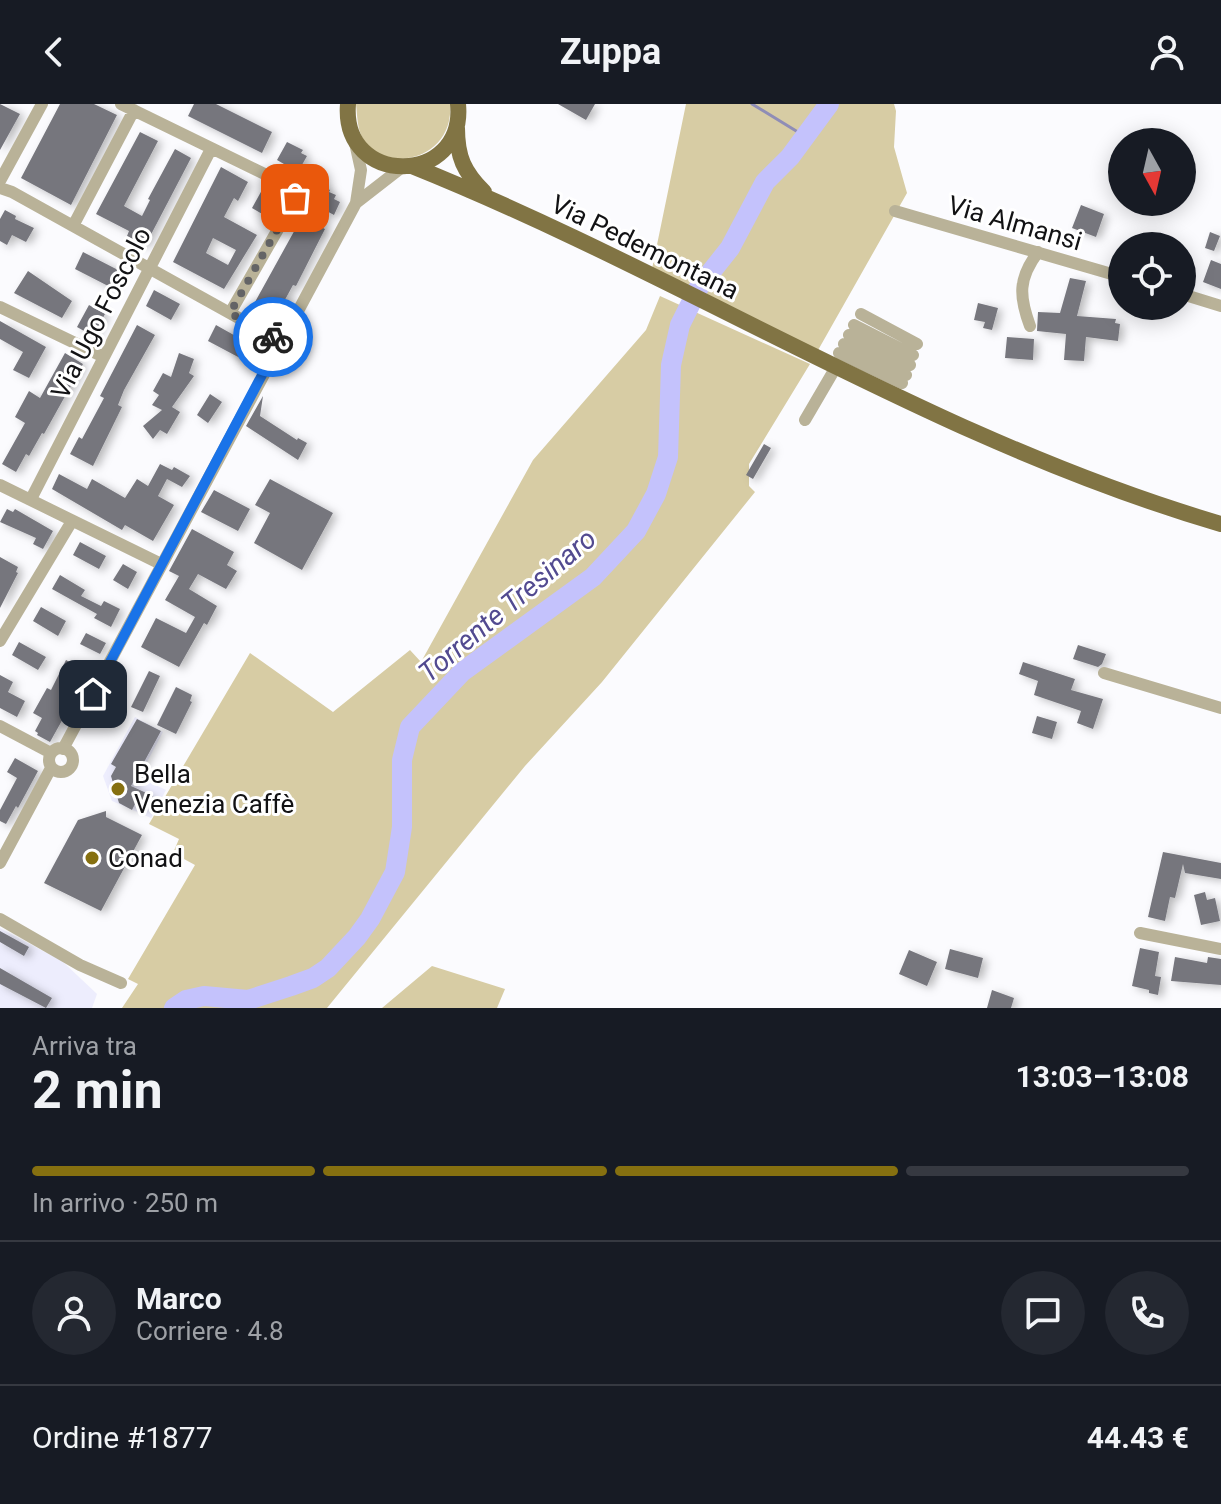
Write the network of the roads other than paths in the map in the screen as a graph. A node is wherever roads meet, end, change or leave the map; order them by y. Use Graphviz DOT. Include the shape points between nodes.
graph roads {
  1 [pos="42,104"];
  2 [pos="121,104"];
  3 [pos="337,104"];
  4 [pos="458,104"];
  5 [pos="134,110"];
  6 [pos="348,112"];
  7 [pos="457,126"];
  8 [pos="353,138"];
  9 [pos="211,149"];
  10 [pos="406,167"];
  11 [pos="0,181"];
  12 [pos="0,188"];
  13 [pos="491,199"];
  14 [pos="356,203"];
  15 [pos="895,211"];
  16 [pos="73,226"];
  17 [pos="1038,252"];
  18 [pos="149,268"];
  19 [pos="1108,273"];
  20 [pos="1196,298"];
  21 [pos="1221,306"];
  22 [pos="0,307"];
  23 [pos="230,313"];
  24 [pos="1030,326"];
  25 [pos="847,340"];
  26 [pos="280,341"];
  27 [pos="104,357"];
  28 [pos="910,364"];
  29 [pos="805,420"];
  30 [pos="0,485"];
  31 [pos="31,499"];
  32 [pos="72,521"];
  33 [pos="1221,524"];
  34 [pos="161,564"];
  35 [pos="0,641"];
  36 [pos="1104,673"];
  37 [pos="1221,708"];
  38 [pos="0,726"];
  39 [pos="57,751"];
  40 [pos="51,768"];
  41 [pos="0,863"];
  42 [pos="0,919"];
  43 [pos="1140,933"];
  44 [pos="1221,949"];
  45 [pos="121,983"];
  1 -- 11 [label="street"];
  2 -- 5 [label="street"];
  3 -- 6 [label="main road"];
  4 -- 7 [label="main road, Via Pedemontana"];
  5 -- 9 [label="street"];
  5 -- 16 [label="street"];
  6 -- 8 [label="main road"];
  7 -- 10 [label="main road" via="445,149 425,163"];
  7 -- 13 [label="main road, Via Pedemontana" via="463,169"];
  8 -- 10 [label="main road, Via Pedemontana" via="370,157"];
  8 -- 14 [label="street" via="361,170"];
  9 -- 18 [label="street, Via Ugo Foscolo"];
  9 -- 23 [label="street" via="295,193"];
  10 -- 13 [label="main road, Via Pedemontana"];
  10 -- 14 [label="street"];
  12 -- 16 [label="street"];
  13 -- 25 [label="main road, Via Pedemontana" via="779,339"];
  14 -- 26 [label="street"];
  15 -- 17 [label="street, Via Almansi"];
  16 -- 18 [label="street"];
  17 -- 19 [label="street, Via Almansi"];
  17 -- 24 [label="street" via="1021,290"];
  18 -- 23 [label="street"];
  18 -- 27 [label="street, Via Ugo Foscolo"];
  20 -- 21 [label="street"];
  22 -- 27 [label="street"];
  23 -- 26 [label="street"];
  25 -- 28 [label="street"];
  25 -- 28 [label="street"];
  25 -- 28 [label="street"];
  25 -- 29 [label="street"];
  25 -- 33 [label="main road, Via Pedemontana" via="1020,452 1128,495"];
  26 -- 34 [label="street"];
  27 -- 31 [label="street, Via Ugo Foscolo"];
  30 -- 31 [label="street"];
  31 -- 32 [label="street"];
  32 -- 34 [label="street"];
  32 -- 35 [label="street"];
  34 -- 39 [label="street"];
  36 -- 37 [label="street"];
  38 -- 39 [label="street"];
  39 -- 40 [label="street" via="49,760"];
  39 -- 40 [label="street" via="72,758 70,767 61,772"];
  40 -- 41 [label="street"];
  42 -- 45 [label="street"];
  43 -- 44 [label="street"];
}
